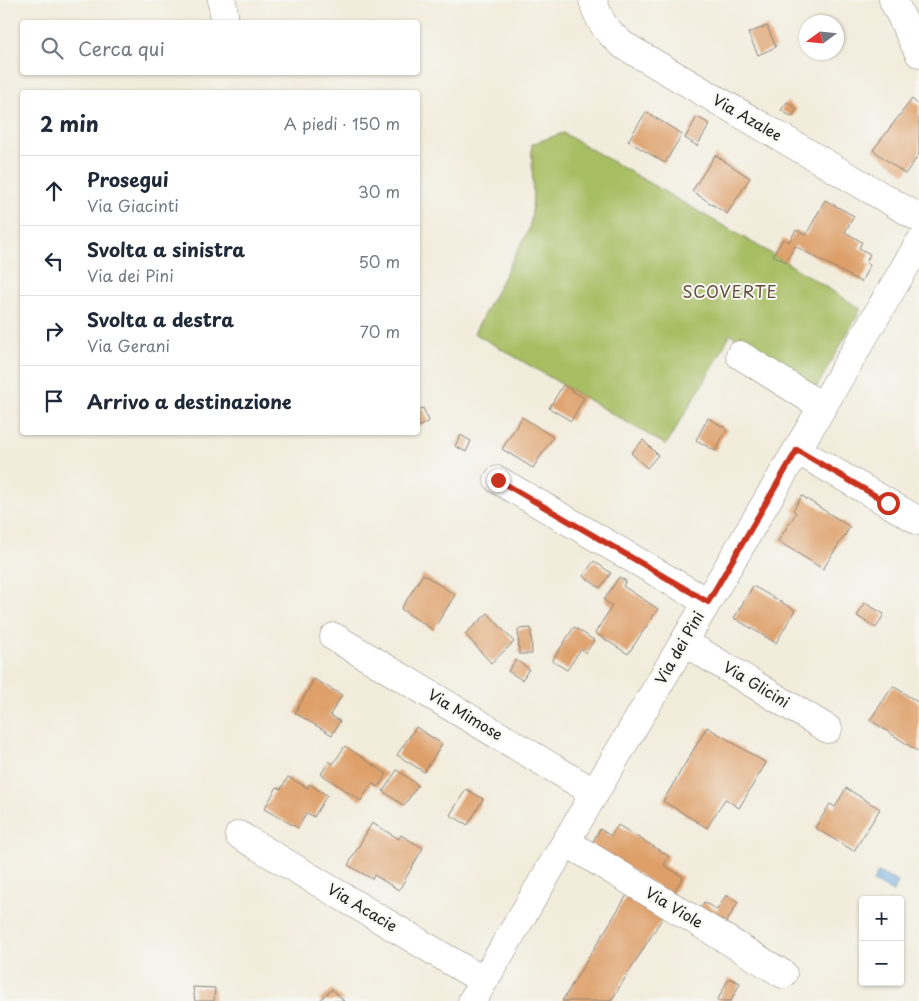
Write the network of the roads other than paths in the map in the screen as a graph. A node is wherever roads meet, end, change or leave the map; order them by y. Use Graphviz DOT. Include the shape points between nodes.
graph roads {
  1 [pos="222,0"];
  2 [pos="593,0"];
  3 [pos="893,0"];
  4 [pos="225,20"];
  5 [pos="919,53"];
  6 [pos="919,218"];
  7 [pos="915,260"];
  8 [pos="740,355"];
  9 [pos="823,407"];
  10 [pos="797,450"];
  11 [pos="498,480"];
  12 [pos="919,521"];
  13 [pos="708,602"];
  14 [pos="334,637"];
  15 [pos="684,642"];
  16 [pos="828,729"];
  17 [pos="595,792"];
  18 [pos="239,835"];
  19 [pos="566,842"];
  20 [pos="783,974"];
  21 [pos="478,991"];
  1 -- 4 [label="street"];
  2 -- 6 [label="street, Via Azalee" via="607,32 623,45"];
  3 -- 5 [label="street"];
  7 -- 9 [label="street, Via dei Pini"];
  8 -- 9 [label="street"];
  9 -- 10 [label="street, Via dei Pini"];
  10 -- 12 [label="street"];
  10 -- 13 [label="street, Via dei Pini"];
  11 -- 13 [label="street"];
  13 -- 15 [label="street, Via dei Pini"];
  14 -- 17 [label="street, Via Mimose"];
  15 -- 16 [label="street, Via Glicini"];
  15 -- 17 [label="street, Via dei Pini"];
  17 -- 19 [label="street, Via dei Pini"];
  18 -- 21 [label="street, Via Acacie"];
  19 -- 20 [label="street, Via Viole"];
  19 -- 21 [label="street, Via dei Pini"];
}
